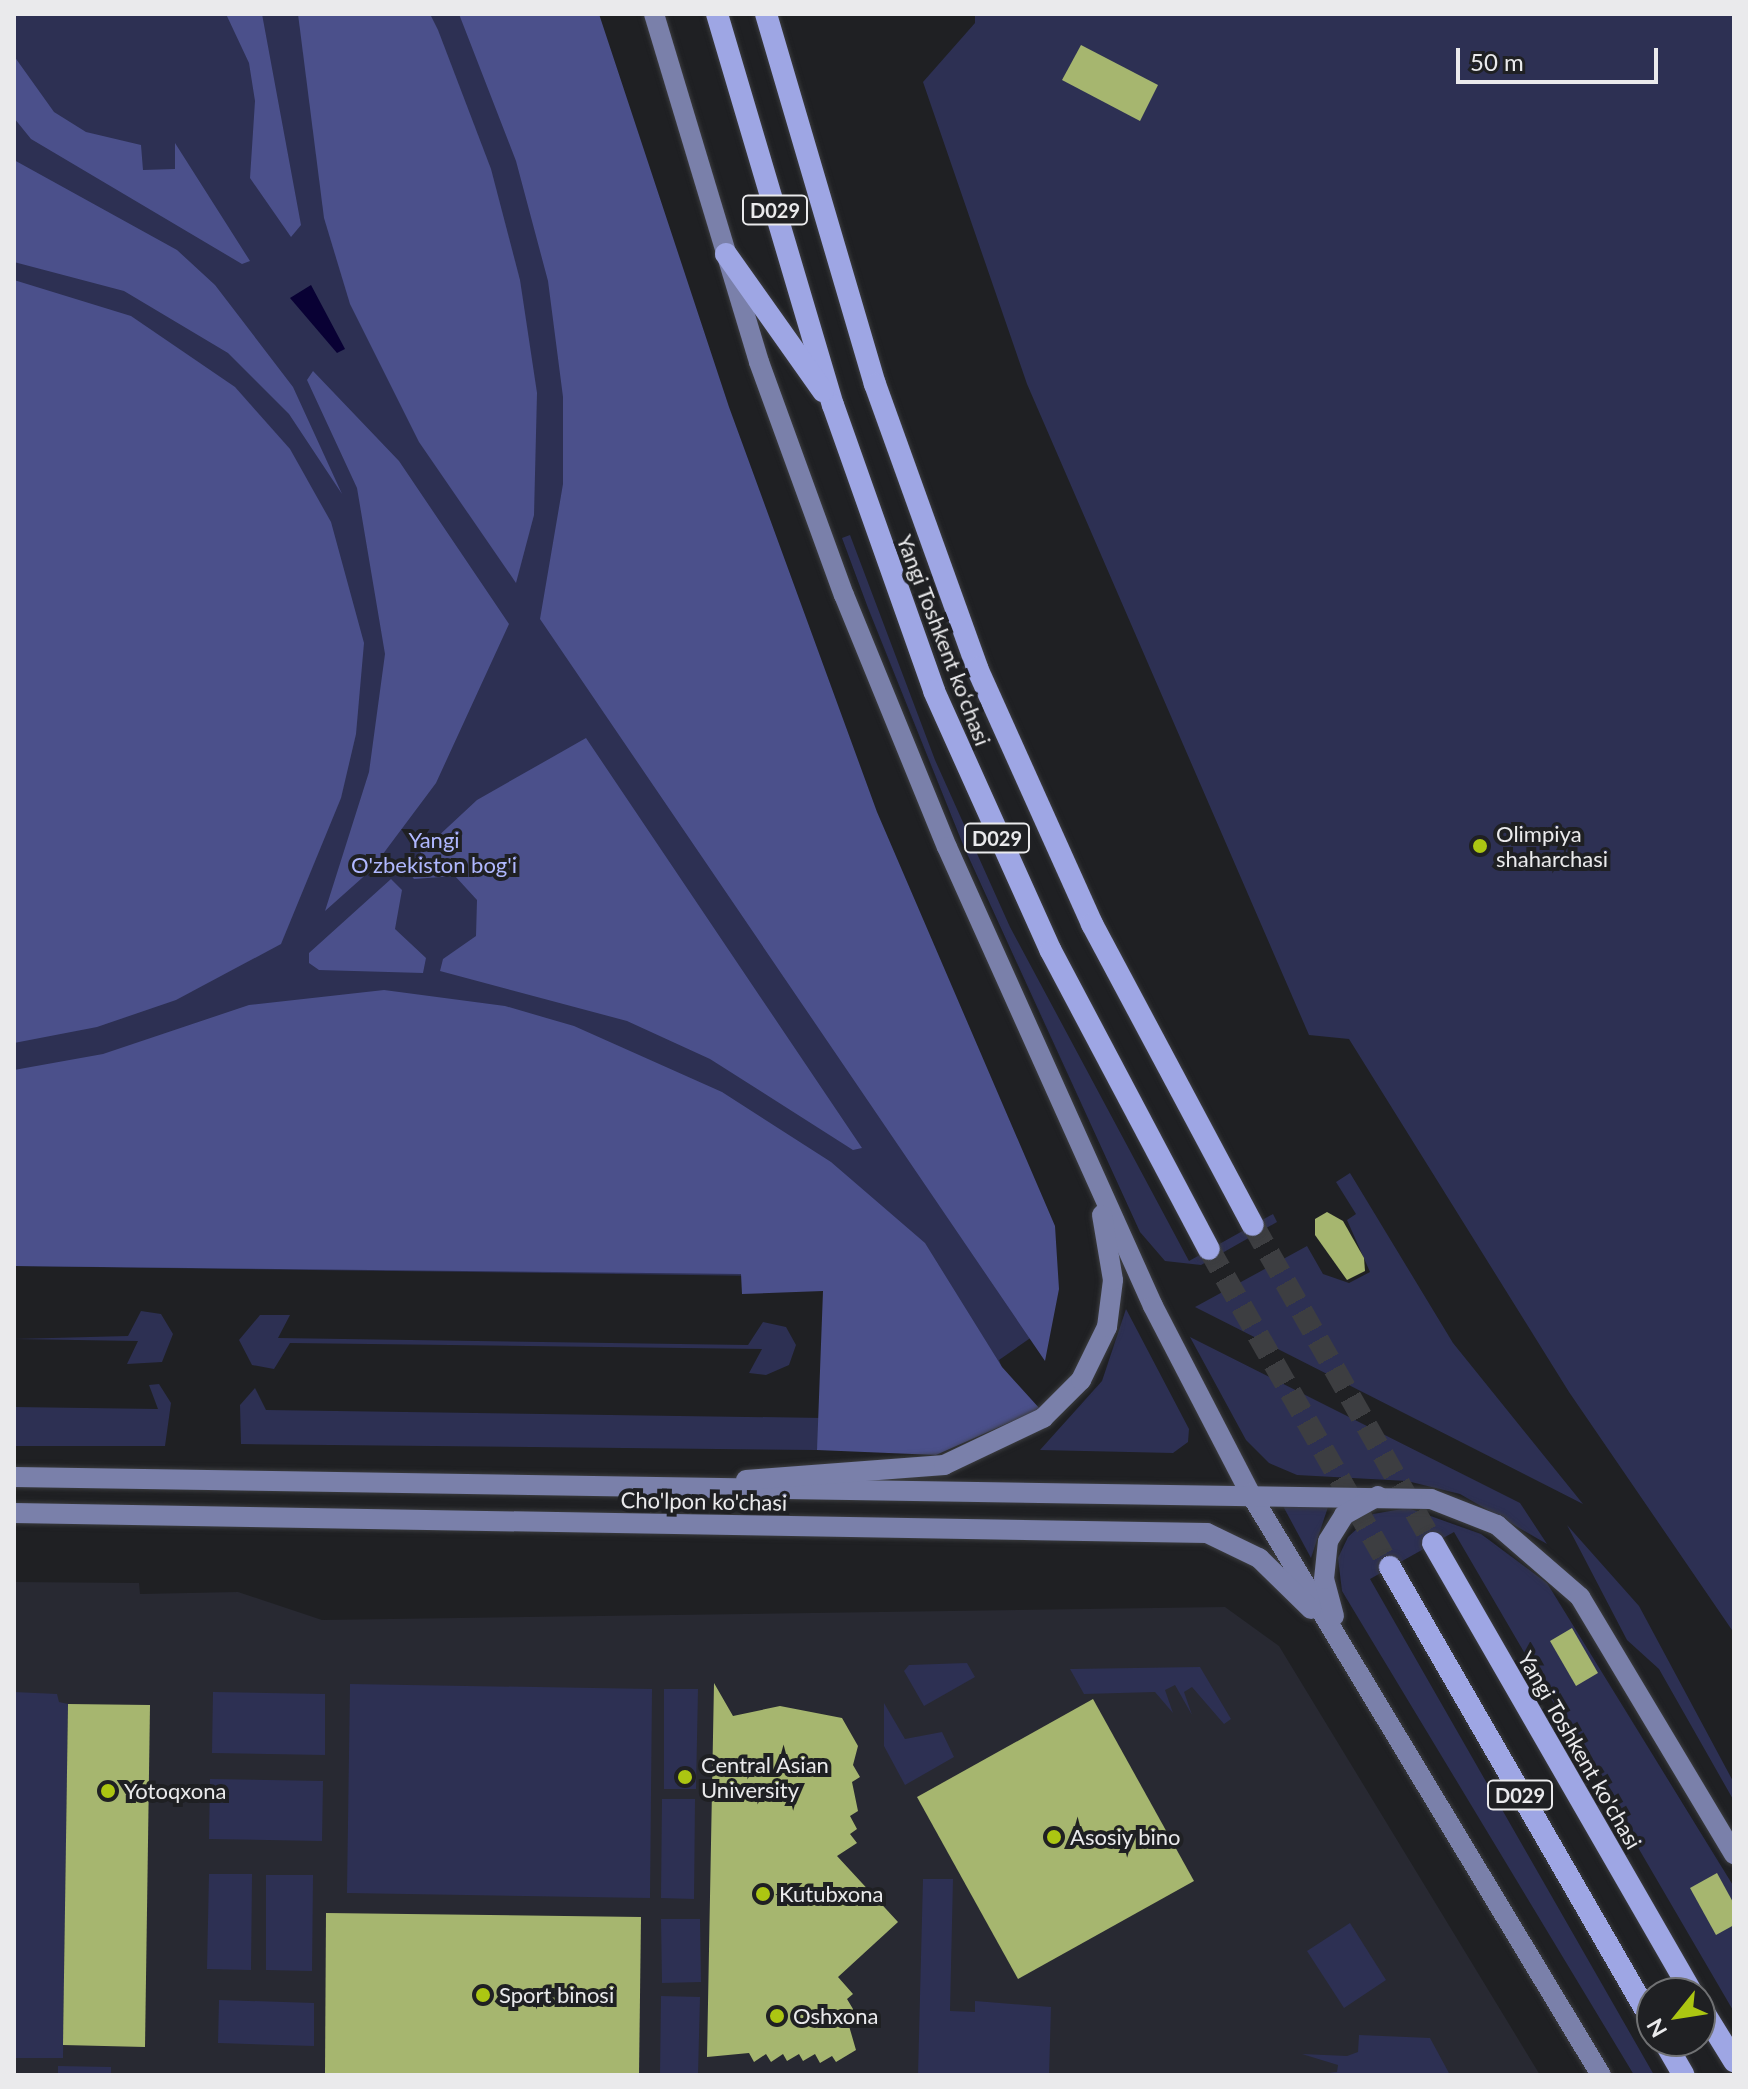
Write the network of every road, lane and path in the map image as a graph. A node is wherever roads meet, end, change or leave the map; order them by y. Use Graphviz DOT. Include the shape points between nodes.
graph roads {
  1 [pos="654,14"];
  2 [pos="717,14"];
  3 [pos="766,14"];
  4 [pos="726,254"];
  5 [pos="833,405"];
  6 [pos="1079,1143"];
  7 [pos="1253,1225"];
  8 [pos="1209,1249"];
  9 [pos="14,1477"];
  10 [pos="637,1488"];
  11 [pos="1250,1493"];
  12 [pos="1383,1494"];
  13 [pos="14,1513"];
  14 [pos="1433,1543"];
  15 [pos="1390,1567"];
  16 [pos="1346,1650"];
  17 [pos="1734,1854"];
  18 [pos="1683,1977"];
  19 [pos="1636,1993"];
  20 [pos="1716,2032"];
  21 [pos="1673,2057"];
  22 [pos="1734,2061"];
  23 [pos="1601,2075"];
  24 [pos="1684,2075"];
  1 -- 4 [label="main road"];
  2 -- 5 [label="highway, Yangi Toshkent ko‘chasi / D029"];
  3 -- 7 [label="highway, Yangi Toshkent ko‘chasi / D029" via="875,384 977,668 1106,952"];
  4 -- 5 [label="highway"];
  4 -- 6 [label="main road" via="844,595"];
  5 -- 8 [label="highway, Yangi Toshkent ko‘chasi / D029" via="899,603 984,808 1093,1035"];
  6 -- 10 [label="main road" via="1106,1233 1111,1303 1092,1363 1043,1418 944,1465"];
  6 -- 11 [label="main road"];
  9 -- 10 [label="main road, Cho'lpon ko'chasi"];
  10 -- 11 [label="main road, Cho'lpon ko'chasi"];
  11 -- 12 [label="main road, Cho'lpon ko'chasi"];
  11 -- 16 [label="main road"];
  12 -- 16 [label="main road" via="1344,1515 1324,1552 1326,1591"];
  12 -- 17 [label="main road, Cho'lpon ko'chasi" via="1466,1510 1556,1570 1602,1626"];
  13 -- 16 [label="main road, Cho'lpon ko'chasi" via="1207,1533 1268,1565"];
  14 -- 18 [label="highway, Yangi Toshkent ko'chasi"];
  15 -- 19 [label="highway, D029"];
  16 -- 23 [label="main road"];
  20 -- 22 [label="highway"];
  21 -- 24 [label="highway"];
}
